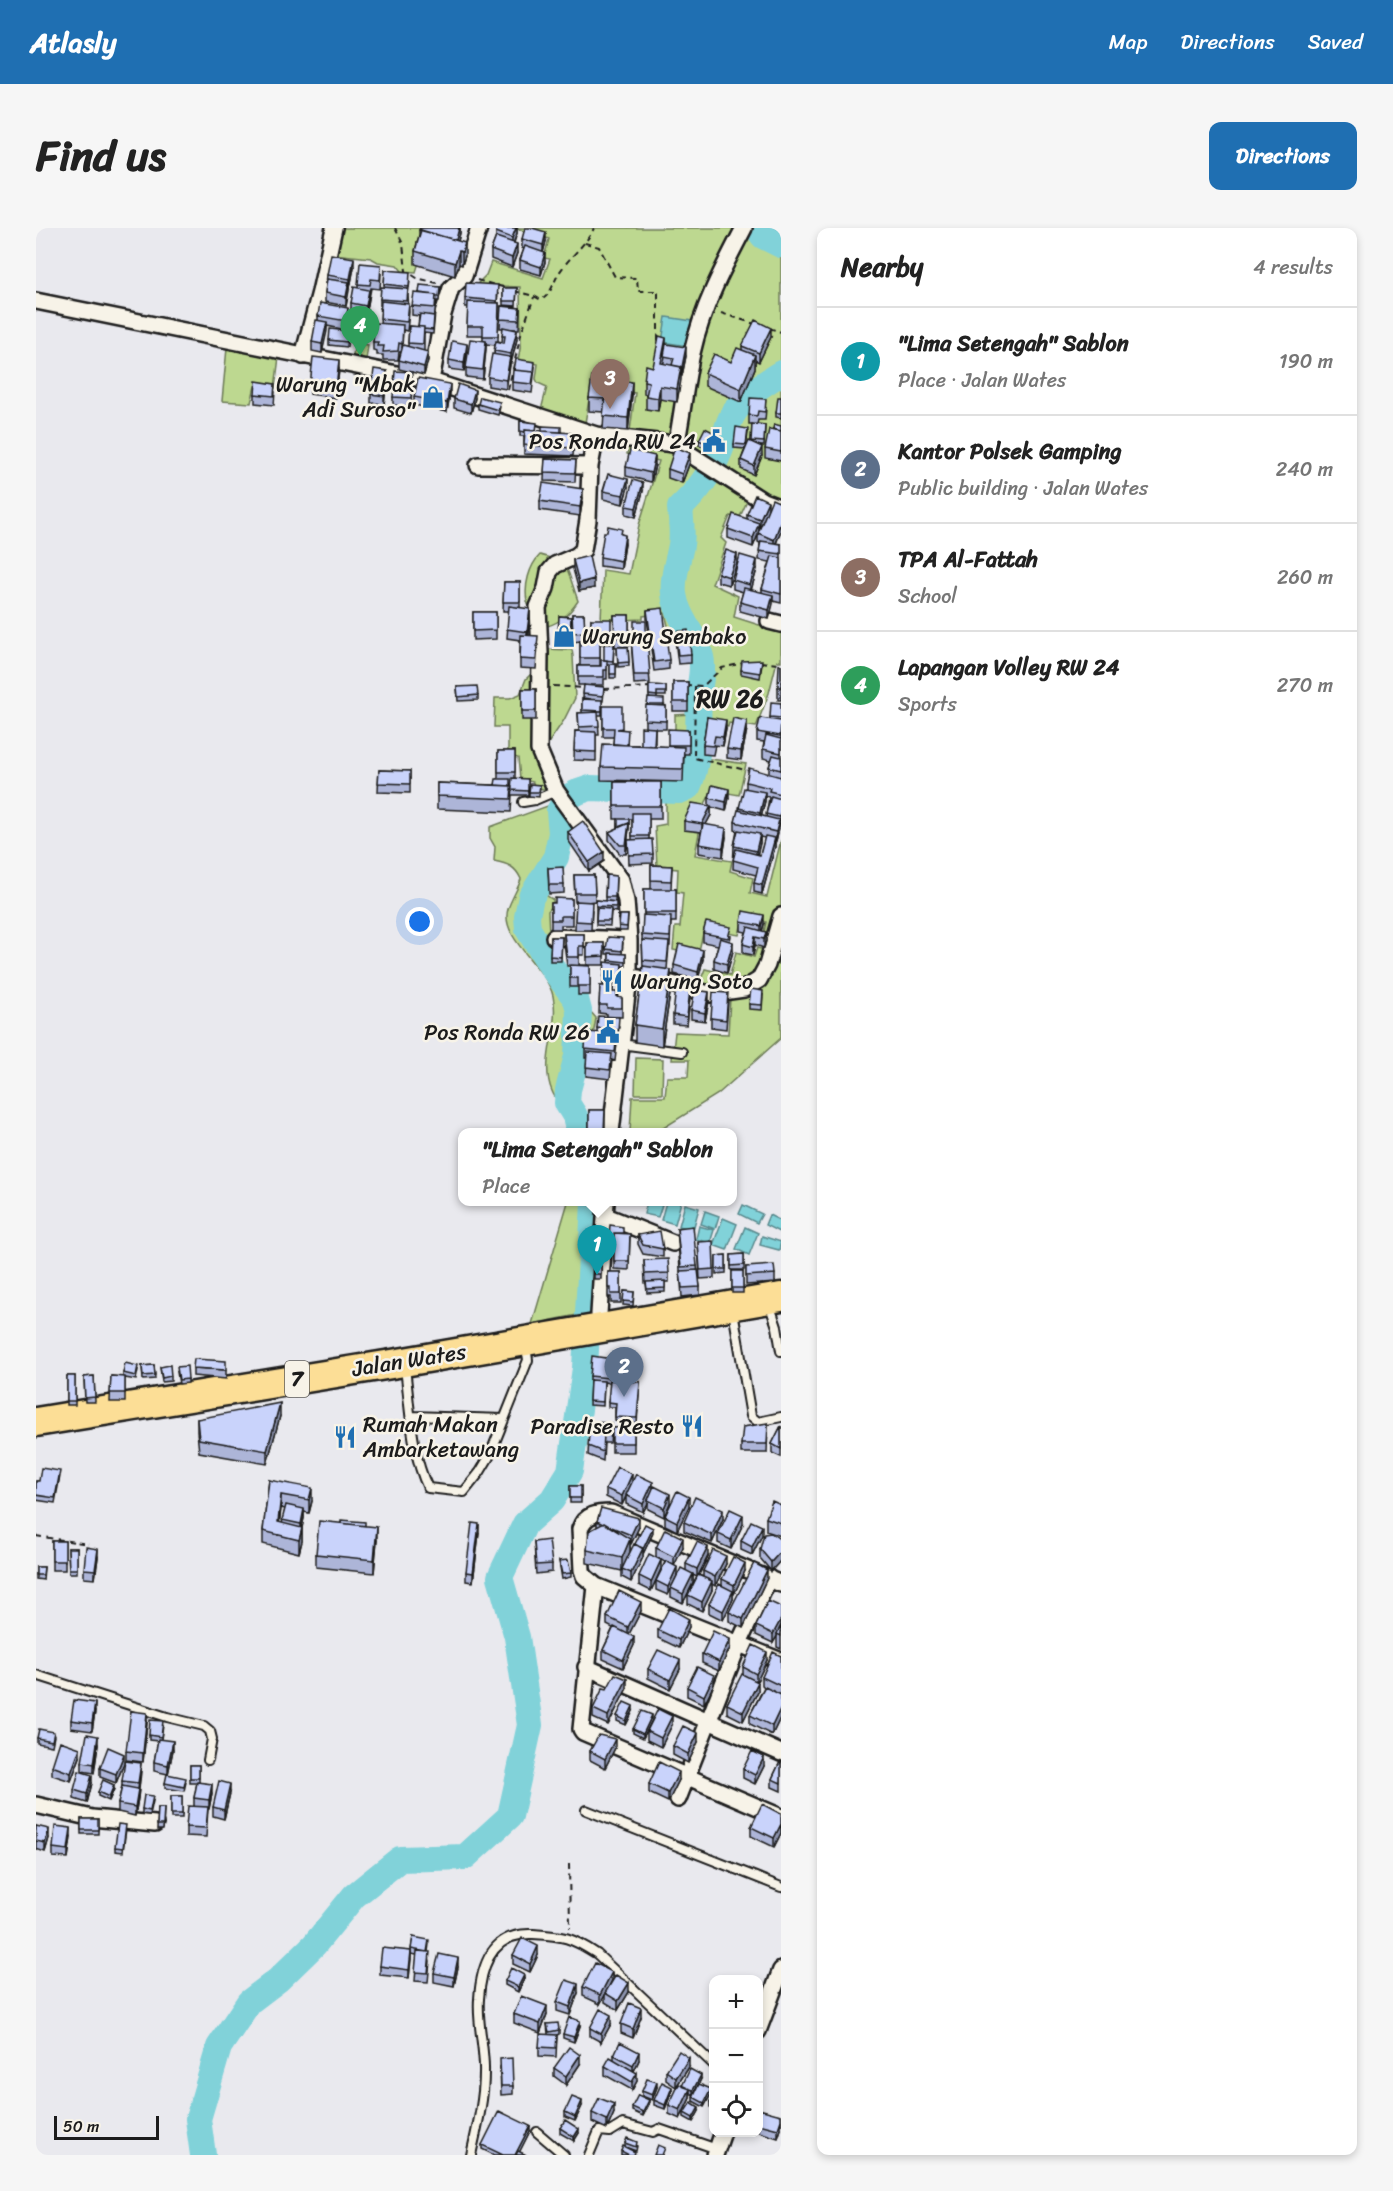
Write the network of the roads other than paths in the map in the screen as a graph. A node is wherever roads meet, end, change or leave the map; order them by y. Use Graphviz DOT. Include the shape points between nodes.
graph roads {
  1 [pos="334,228"];
  2 [pos="478,228"];
  3 [pos="744,228"];
  4 [pos="36,301"];
  5 [pos="303,356"];
  6 [pos="431,381"];
  7 [pos="596,435"];
  8 [pos="674,444"];
  9 [pos="478,465"];
  10 [pos="590,466"];
  11 [pos="781,508"];
  12 [pos="553,793"];
  13 [pos="523,802"];
  14 [pos="781,916"];
  15 [pos="554,937"];
  16 [pos="629,940"];
  17 [pos="628,977"];
  18 [pos="620,1044"];
  19 [pos="682,1052"];
  20 [pos="611,1128"];
  21 [pos="606,1209"];
  22 [pos="674,1243"];
  23 [pos="774,1298"];
  24 [pos="732,1305"];
  25 [pos="779,1327"];
  26 [pos="595,1329"];
  27 [pos="525,1341"];
  28 [pos="781,1351"];
  29 [pos="404,1362"];
  30 [pos="412,1416"];
  31 [pos="781,1417"];
  32 [pos="504,1419"];
  33 [pos="36,1422"];
  34 [pos="775,1581"];
  35 [pos="596,1586"];
  36 [pos="739,1643"];
  37 [pos="781,1661"];
  38 [pos="586,1667"];
  39 [pos="36,1675"];
  40 [pos="709,1720"];
  41 [pos="781,1753"];
  42 [pos="208,1760"];
  43 [pos="688,1776"];
  44 [pos="678,1799"];
  45 [pos="36,1805"];
  46 [pos="586,1810"];
  47 [pos="781,1817"];
  48 [pos="155,1824"];
  49 [pos="781,1887"];
  50 [pos="781,1970"];
  51 [pos="760,2029"];
  52 [pos="709,2060"];
  53 [pos="537,2132"];
  54 [pos="722,2137"];
  55 [pos="716,2152"];
  56 [pos="471,2155"];
  57 [pos="564,2155"];
  58 [pos="589,2155"];
  1 -- 5 [label="street"];
  2 -- 6 [label="street" via="464,276 451,288 443,314"];
  3 -- 8 [label="street" via="705,309 692,352"];
  4 -- 5 [label="street"];
  5 -- 6 [label="street"];
  6 -- 7 [label="street"];
  7 -- 8 [label="street"];
  7 -- 10 [label="street"];
  8 -- 11 [label="street" via="763,501"];
  9 -- 10 [label="street"];
  10 -- 12 [label="street" via="588,520 582,550 549,572 538,607 539,750"];
  12 -- 13 [label="lane"];
  12 -- 16 [label="street" via="621,880"];
  14 -- 17 [label="street" via="767,965 759,980 744,989 709,994 657,980"];
  15 -- 16 [label="street"];
  16 -- 17 [label="street"];
  17 -- 18 [label="street"];
  18 -- 19 [label="lane"];
  18 -- 20 [label="street"];
  21 -- 22 [label="street"];
  21 -- 26 [label="street"];
  23 -- 24 [label="highway, Jalan Wates / 7"];
  23 -- 25 [label="lane"];
  24 -- 26 [label="highway, Jalan Wates / 7"];
  24 -- 31 [label="lane" via="751,1416 758,1422"];
  25 -- 28 [label="lane"];
  26 -- 27 [label="highway, Jalan Wates / 7"];
  27 -- 29 [label="highway, Jalan Wates / 7"];
  27 -- 32 [label="lane" via="528,1360"];
  29 -- 30 [label="lane"];
  29 -- 33 [label="highway, Jalan Wates / 7"];
  30 -- 32 [label="lane"];
  30 -- 32 [label="lane" via="417,1460 428,1488 464,1492 489,1457"];
  34 -- 35 [label="street" via="611,1513 598,1513 582,1522 580,1529 582,1570"];
  34 -- 36 [label="street"];
  35 -- 36 [label="street"];
  35 -- 38 [label="street"];
  36 -- 37 [label="street"];
  36 -- 40 [label="street"];
  38 -- 40 [label="street"];
  38 -- 43 [label="street" via="580,1725 583,1732"];
  39 -- 42 [label="lane" via="204,1726 212,1739"];
  40 -- 41 [label="street"];
  40 -- 43 [label="street"];
  43 -- 44 [label="street"];
  43 -- 47 [label="street"];
  45 -- 48 [label="street" via="92,1818"];
  46 -- 49 [label="lane"];
  50 -- 51 [label="street"];
  52 -- 56 [label="lane" via="597,1954 570,1938 516,1933 501,1941 490,1954 482,1979 479,2000 485,2072"];
  53 -- 57 [label="lane"];
  54 -- 55 [label="street"];
  55 -- 58 [label="lane" via="658,2129 653,2132 622,2124 610,2132 599,2132"];
}
